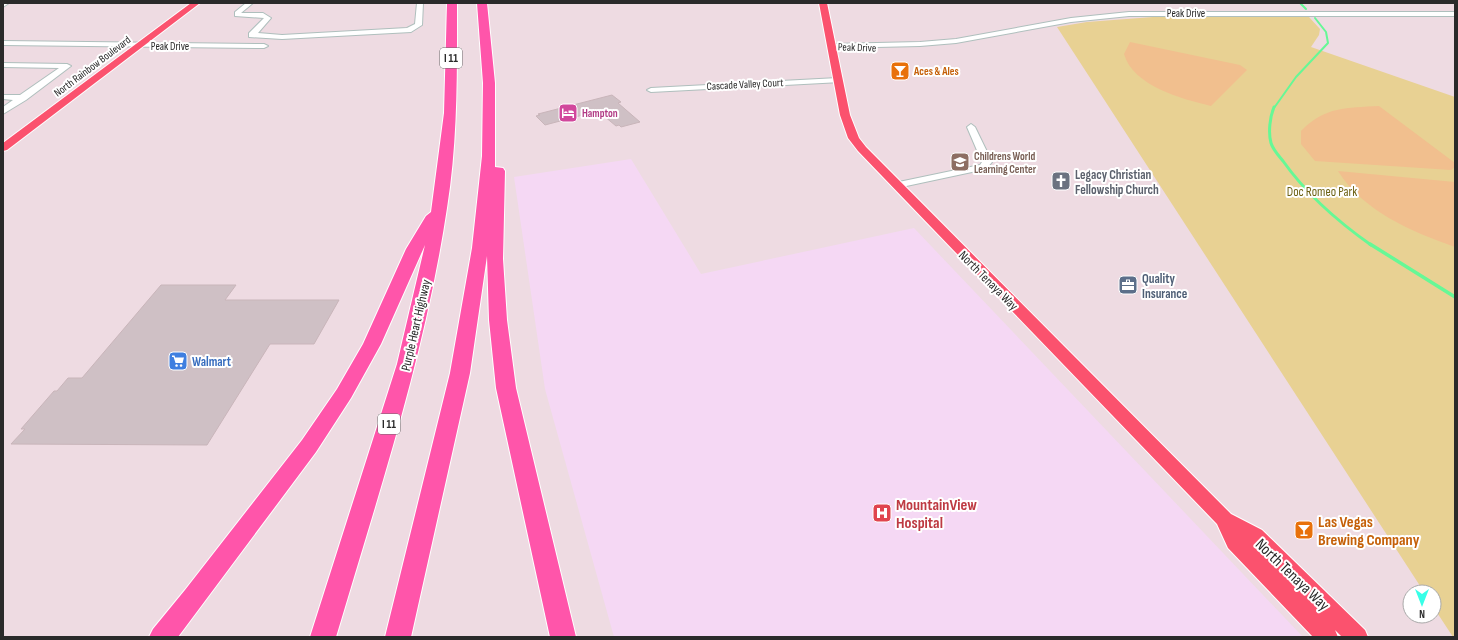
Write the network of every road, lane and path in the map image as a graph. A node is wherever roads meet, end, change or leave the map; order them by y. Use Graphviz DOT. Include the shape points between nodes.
graph roads {
  1 [pos="6,3"];
  2 [pos="196,3"];
  3 [pos="250,3"];
  4 [pos="420,3"];
  5 [pos="452,3"];
  6 [pos="482,3"];
  7 [pos="823,3"];
  8 [pos="3,5"];
  9 [pos="1455,14"];
  10 [pos="3,42"];
  11 [pos="139,46"];
  12 [pos="264,46"];
  13 [pos="833,46"];
  14 [pos="3,65"];
  15 [pos="838,80"];
  16 [pos="489,83"];
  17 [pos="651,90"];
  18 [pos="3,98"];
  19 [pos="23,98"];
  20 [pos="3,111"];
  21 [pos="971,127"];
  22 [pos="3,148"];
  23 [pos="897,185"];
  24 [pos="440,207"];
  25 [pos="1224,520"];
  26 [pos="162,637"];
  27 [pos="323,637"];
  28 [pos="398,637"];
  29 [pos="563,637"];
  30 [pos="1327,637"];
  31 [pos="1358,637"];
  1 -- 8 [label="street"];
  2 -- 11 [label="main road, North Rainbow Boulevard"];
  3 -- 4 [label="street" via="237,15 263,15 268,18 252,35 282,37 408,30 418,25"];
  5 -- 24 [label="highway, Purple Heart Highway / I 11" via="450,113"];
  6 -- 16 [label="highway"];
  7 -- 13 [label="main road, North Tenaya Way"];
  9 -- 13 [label="street, Peak Drive" via="1187,11 1129,14 1049,23 983,37 908,47"];
  10 -- 11 [label="street, Peak Drive"];
  11 -- 12 [label="street, Peak Drive"];
  11 -- 22 [label="main road, North Rainbow Boulevard"];
  13 -- 15 [label="main road, North Tenaya Way"];
  14 -- 19 [label="street" via="67,66"];
  15 -- 17 [label="street, Cascade Valley Court"];
  15 -- 23 [label="main road, North Tenaya Way" via="845,115 854,138"];
  16 -- 28 [label="highway" via="489,156 480,248 460,372"];
  16 -- 29 [label="highway" via="498,101 495,259 504,375"];
  18 -- 19 [label="street"];
  19 -- 20 [label="street"];
  21 -- 23 [label="street" via="987,162 983,167"];
  23 -- 25 [label="main road, North Tenaya Way"];
  24 -- 26 [label="highway" via="414,249 372,344 344,392 309,446"];
  24 -- 27 [label="highway, Purple Heart Highway / I 11" via="407,364"];
  25 -- 30 [label="main road, North Tenaya Way" via="1235,542"];
  25 -- 31 [label="main road, North Tenaya Way" via="1255,536"];
}
